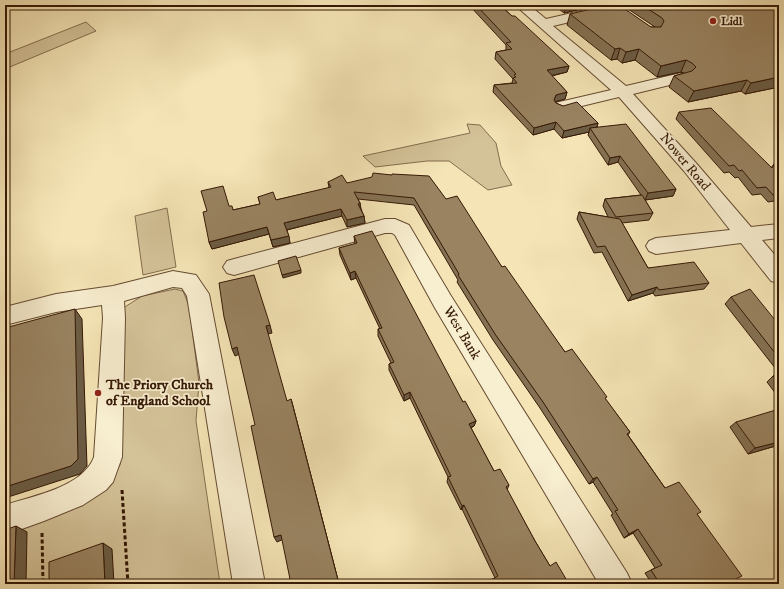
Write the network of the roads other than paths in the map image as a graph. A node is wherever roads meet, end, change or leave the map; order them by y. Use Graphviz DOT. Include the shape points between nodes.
graph roads {
  1 [pos="521,5"];
  2 [pos="586,5"];
  3 [pos="609,8"];
  4 [pos="541,22"];
  5 [pos="681,78"];
  6 [pos="622,91"];
  7 [pos="561,106"];
  8 [pos="779,231"];
  9 [pos="745,236"];
  10 [pos="656,246"];
  11 [pos="234,266"];
  12 [pos="779,275"];
  13 [pos="113,295"];
  14 [pos="5,316"];
  15 [pos="5,520"];
  16 [pos="249,584"];
  17 [pos="616,584"];
  1 -- 4 [label="street, Nower Road"];
  2 -- 4 [label="street" via="583,9"];
  3 -- 4 [label="street"];
  4 -- 6 [label="street, Nower Road"];
  5 -- 6 [label="street"];
  6 -- 7 [label="street"];
  6 -- 9 [label="street, Nower Road" via="690,167"];
  8 -- 9 [label="street"];
  9 -- 10 [label="street"];
  9 -- 12 [label="street, Nower Road"];
  11 -- 17 [label="street, West Bank" via="385,226 395,226 402,230 443,302"];
  13 -- 14 [label="street" via="56,303"];
  13 -- 15 [label="street" via="108,457 103,472 86,488 67,498"];
  13 -- 16 [label="street" via="173,279 188,281 198,294"];
}
